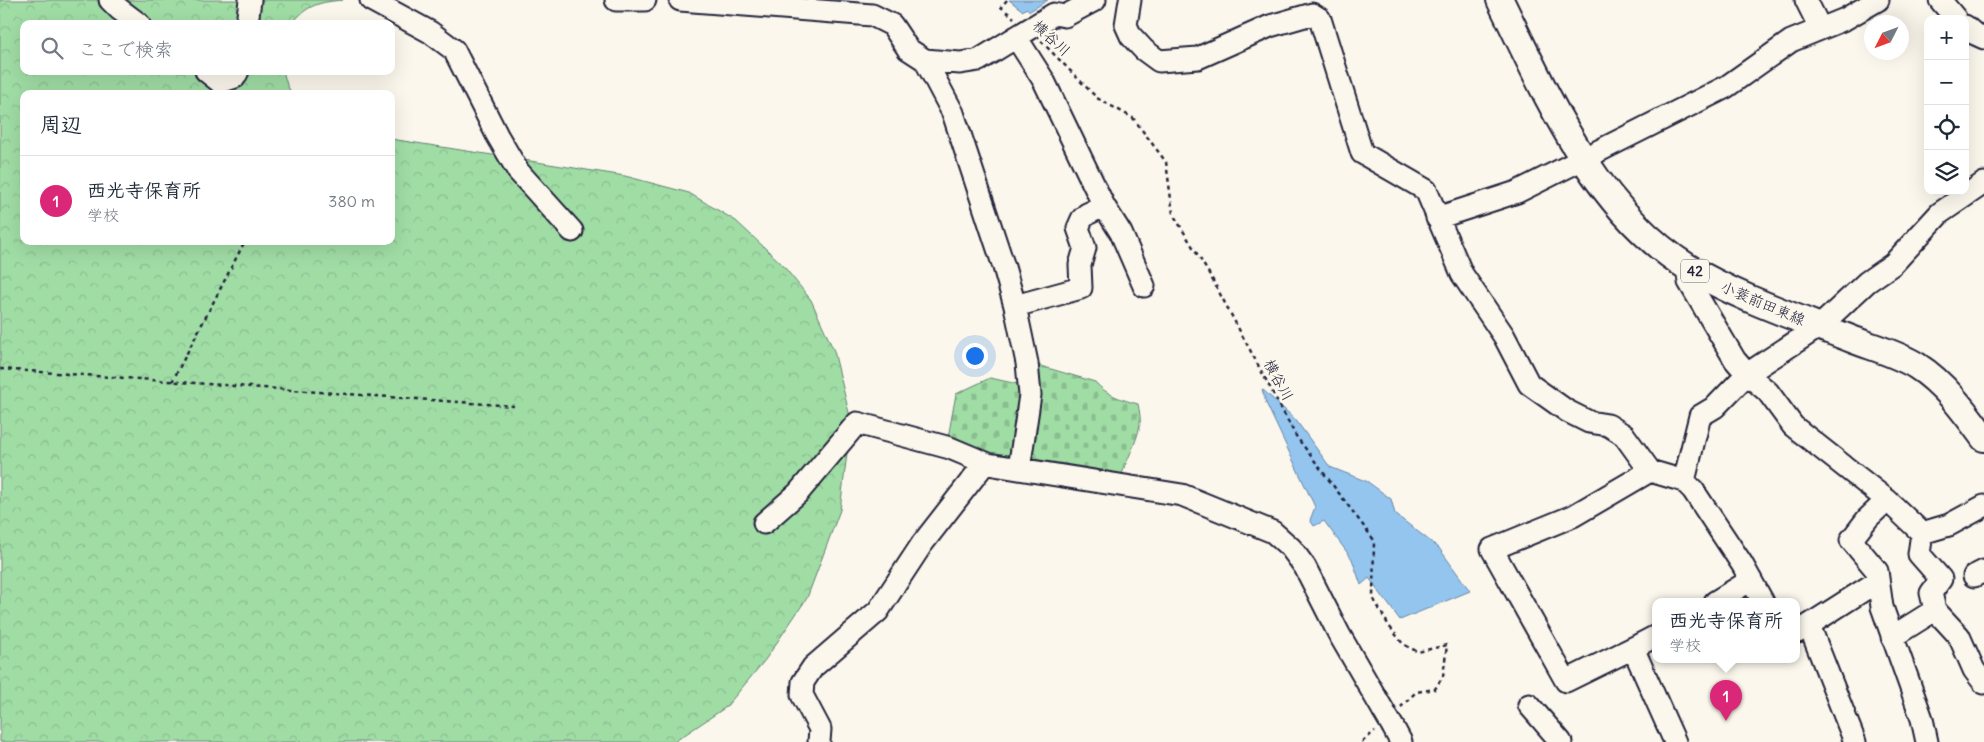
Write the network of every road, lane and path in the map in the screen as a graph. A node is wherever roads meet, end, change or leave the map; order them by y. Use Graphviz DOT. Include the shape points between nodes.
graph roads {
  1 [pos="110,0"];
  2 [pos="250,0"];
  3 [pos="371,0"];
  4 [pos="616,0"];
  5 [pos="645,0"];
  6 [pos="680,0"];
  7 [pos="1007,0"];
  8 [pos="1094,0"];
  9 [pos="1130,0"];
  10 [pos="1500,0"];
  11 [pos="1806,0"];
  12 [pos="1878,0"];
  13 [pos="1940,0"];
  14 [pos="1953,15"];
  15 [pos="133,20"];
  16 [pos="248,20"];
  17 [pos="1820,28"];
  18 [pos="1969,30"];
  19 [pos="1022,34"];
  20 [pos="1984,38"];
  21 [pos="925,60"];
  22 [pos="211,75"];
  23 [pos="236,75"];
  24 [pos="1582,158"];
  25 [pos="1984,183"];
  26 [pos="1104,206"];
  27 [pos="1437,218"];
  28 [pos="572,231"];
  29 [pos="243,245"];
  30 [pos="1687,267"];
  31 [pos="1144,286"];
  32 [pos="1015,306"];
  33 [pos="1820,326"];
  34 [pos="0,369"];
  35 [pos="1747,374"];
  36 [pos="172,382"];
  37 [pos="514,406"];
  38 [pos="1984,438"];
  39 [pos="986,463"];
  40 [pos="1019,469"];
  41 [pos="1650,471"];
  42 [pos="1684,481"];
  43 [pos="1888,500"];
  44 [pos="1984,506"];
  45 [pos="764,523"];
  46 [pos="1922,533"];
  47 [pos="1751,580"];
  48 [pos="1878,581"];
  49 [pos="1722,598"];
  50 [pos="1761,598"];
  51 [pos="1935,610"];
  52 [pos="1802,630"];
  53 [pos="1892,637"];
  54 [pos="1652,638"];
  55 [pos="1633,648"];
  56 [pos="1984,683"];
  57 [pos="1529,705"];
  58 [pos="1390,724"];
  59 [pos="819,742"];
  60 [pos="1362,742"];
  61 [pos="1561,742"];
  62 [pos="1675,742"];
  63 [pos="1856,742"];
  64 [pos="1927,742"];
  1 -- 15 [label="street"];
  2 -- 16 [label="street"];
  3 -- 28 [label="street" via="430,32 454,50 518,171"];
  4 -- 5 [label="street"];
  6 -- 21 [label="street" via="872,15 892,25 908,49"];
  7 -- 19 [label="path, 横谷川" via="1001,7"];
  8 -- 19 [label="street" via="1065,16 1054,14"];
  9 -- 27 [label="street" via="1126,25 1131,36 1159,61 1198,58 1270,26 1312,14 1320,19 1362,153 1426,190"];
  10 -- 24 [label="main road, 小蓑前田東線 / 42"];
  11 -- 17 [label="street"];
  12 -- 17 [label="street" via="1845,19"];
  13 -- 14 [label="street"];
  17 -- 24 [label="street" via="1791,41 1726,87"];
  18 -- 20 [label="street"];
  19 -- 21 [label="street" via="979,60 960,63"];
  19 -- 26 [label="street"];
  19 -- 58 [label="path, 横谷川" via="1097,98 1133,118 1166,162 1173,214 1211,277 1296,436 1374,540 1373,598 1389,626 1403,644 1418,652 1447,645 1443,676 1435,688 1416,692"];
  21 -- 32 [label="street" via="953,113"];
  22 -- 23 [label="street" via="220,82"];
  24 -- 27 [label="street" via="1517,192"];
  24 -- 30 [label="main road, 小蓑前田東線 / 42" via="1622,212"];
  25 -- 33 [label="street" via="1940,213 1892,264 1867,282"];
  26 -- 31 [label="street" via="1121,233"];
  26 -- 32 [label="street" via="1087,214 1078,228 1085,248 1080,265 1081,288"];
  27 -- 41 [label="street" via="1462,274 1504,336 1529,384 1567,411 1589,422 1608,425 1624,435"];
  29 -- 36 [label="path"];
  30 -- 33 [label="main road, 小蓑前田東線 / 42" via="1729,290"];
  30 -- 35 [label="street" via="1689,282 1730,353"];
  32 -- 40 [label="street" via="1030,395"];
  33 -- 35 [label="street"];
  33 -- 38 [label="main road, 小蓑前田東線 / 42" via="1917,366 1944,389"];
  34 -- 36 [label="path"];
  35 -- 42 [label="street" via="1714,407 1700,416"];
  35 -- 43 [label="street" via="1768,392 1793,426"];
  36 -- 37 [label="path"];
  39 -- 40 [label="street"];
  39 -- 45 [label="street" via="950,448 857,422 798,493"];
  39 -- 59 [label="street" via="922,544 878,611 813,667 804,682 802,695 820,729"];
  40 -- 58 [label="street" via="1182,495 1273,532 1305,567 1338,634"];
  41 -- 42 [label="street"];
  41 -- 55 [label="street" via="1573,516 1492,549 1566,681"];
  42 -- 47 [label="street"];
  43 -- 46 [label="street"];
  43 -- 48 [label="street" via="1851,540 1877,571"];
  44 -- 46 [label="street" via="1949,525"];
  46 -- 51 [label="street" via="1919,554 1941,579 1931,593"];
  47 -- 49 [label="street"];
  47 -- 50 [label="street"];
  48 -- 52 [label="street"];
  48 -- 53 [label="street"];
  51 -- 53 [label="street"];
  51 -- 56 [label="street" via="1959,636 1974,670"];
  52 -- 63 [label="street"];
  53 -- 64 [label="street" via="1922,719"];
  54 -- 55 [label="street"];
  55 -- 62 [label="street"];
  57 -- 61 [label="street"];
  58 -- 60 [label="path, 横谷川"];
}
